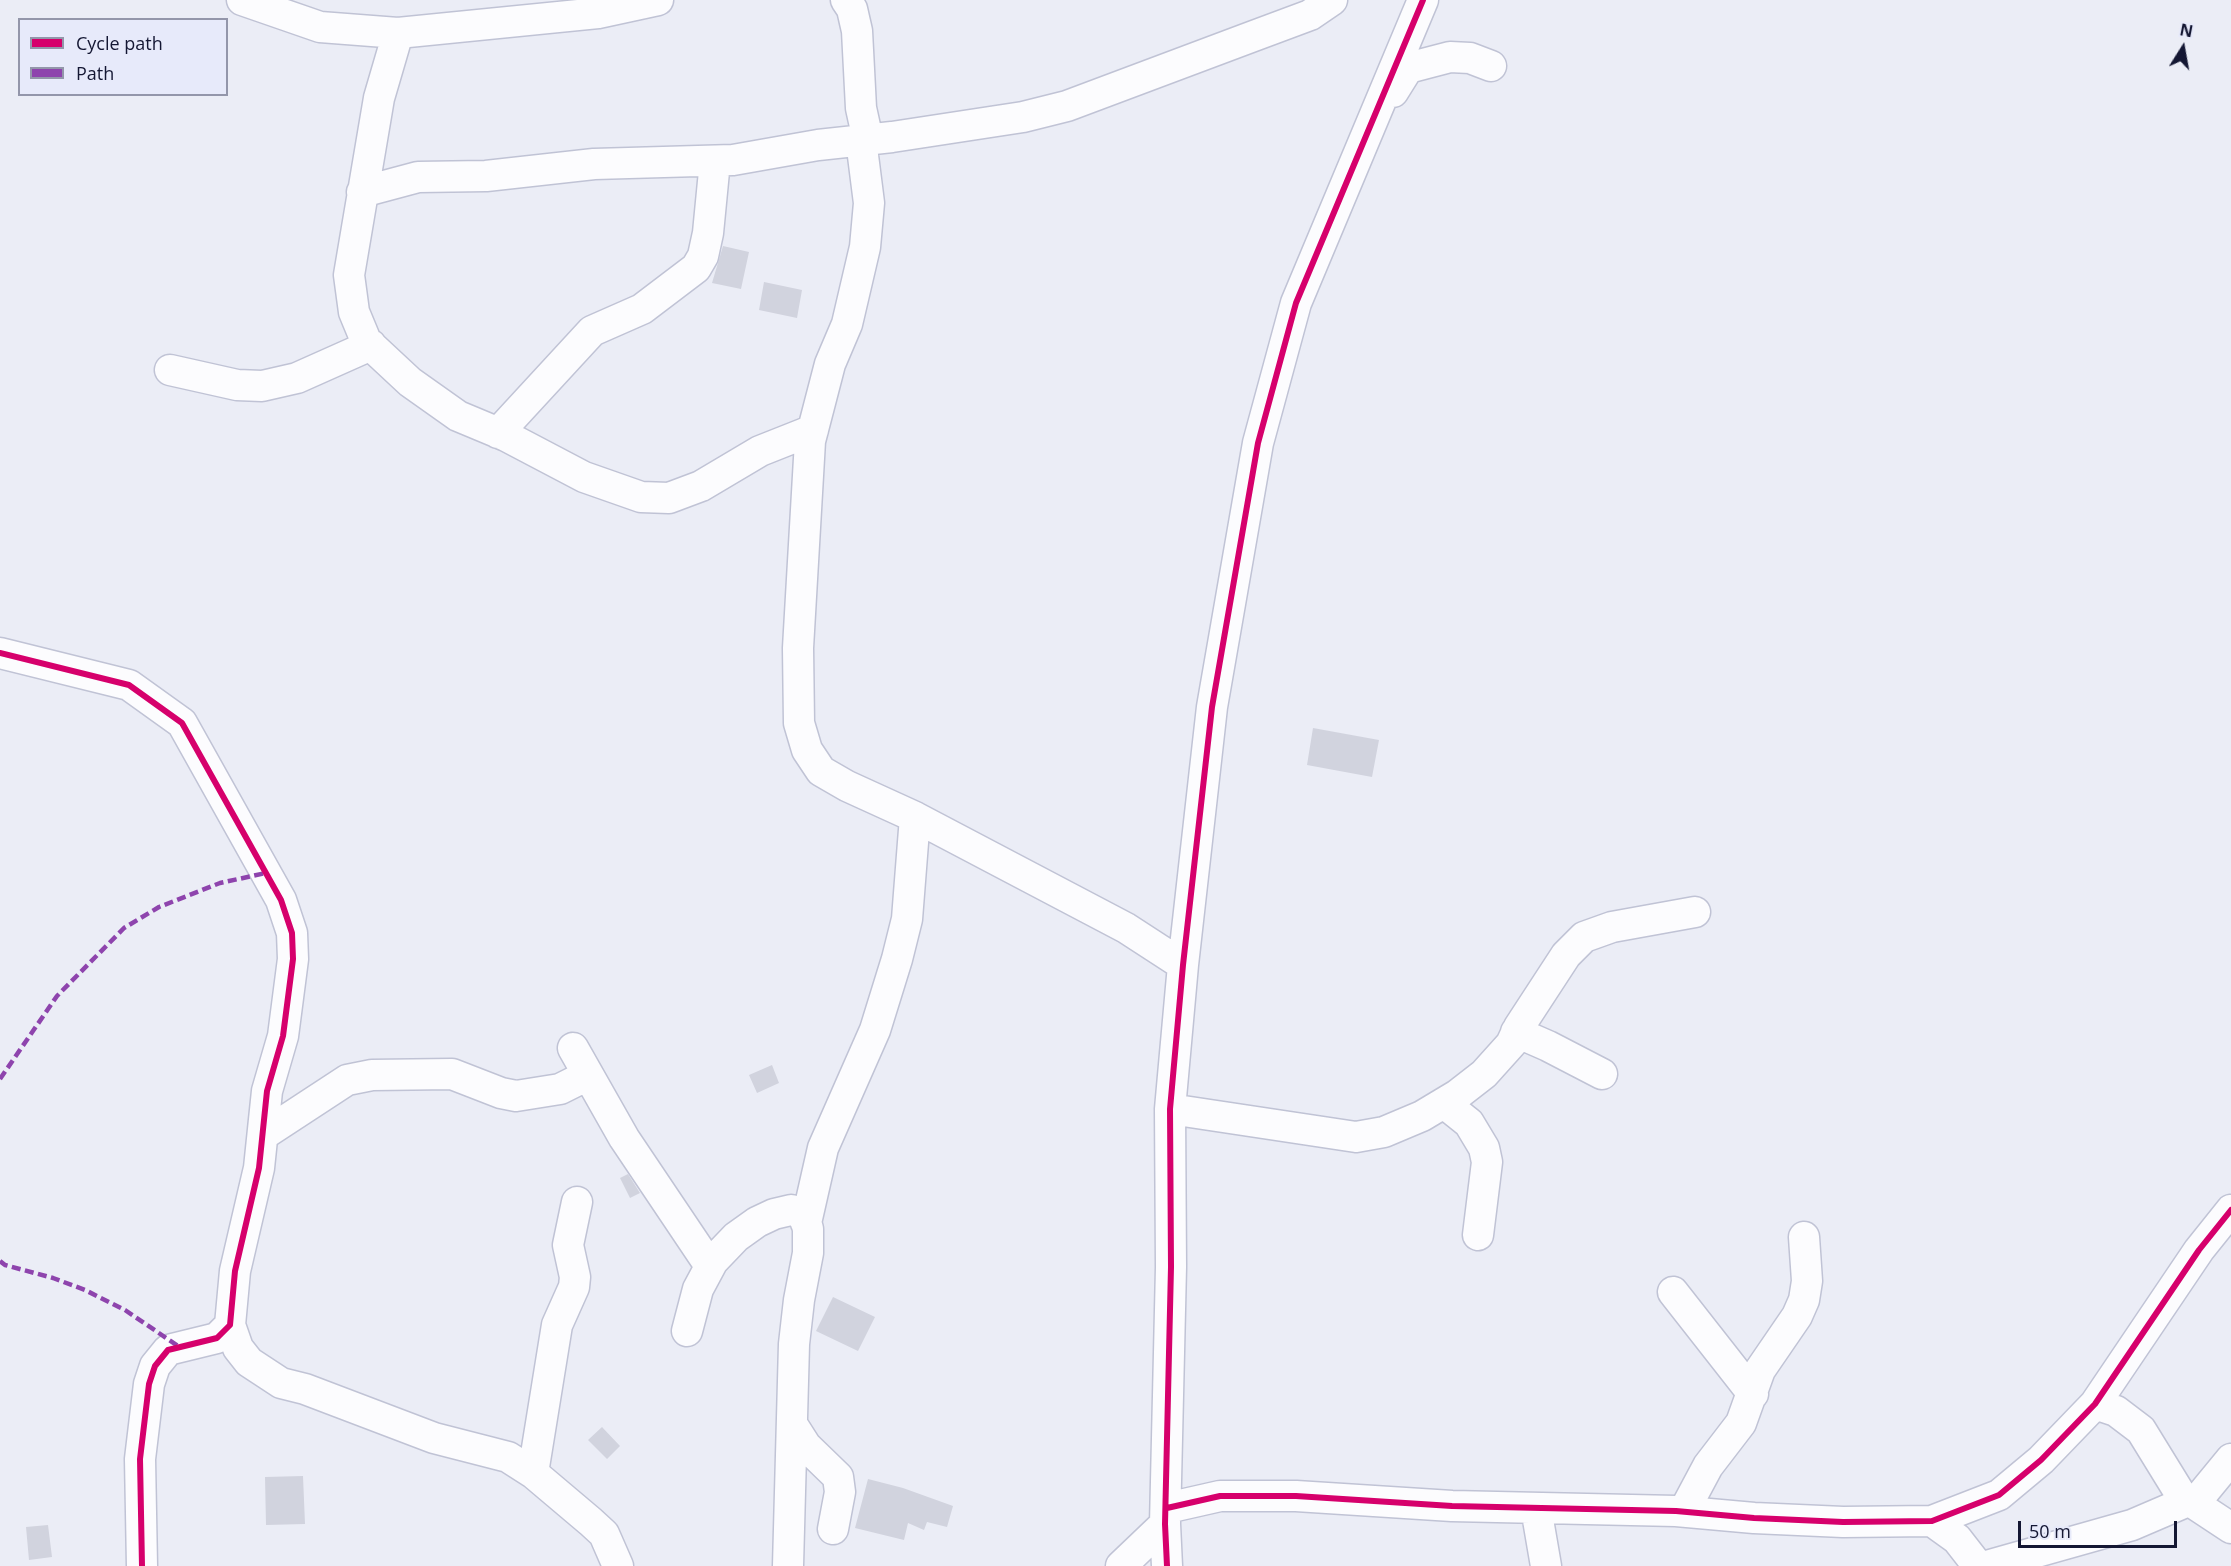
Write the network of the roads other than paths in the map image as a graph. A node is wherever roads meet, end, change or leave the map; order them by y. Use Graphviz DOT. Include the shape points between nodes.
graph roads {
  1 [pos="242,0"];
  2 [pos="658,0"];
  3 [pos="846,0"];
  4 [pos="1332,0"];
  5 [pos="1423,0"];
  6 [pos="479,12"];
  7 [pos="398,33"];
  8 [pos="1491,66"];
  9 [pos="1374,123"];
  10 [pos="865,140"];
  11 [pos="715,161"];
  12 [pos="362,192"];
  13 [pos="371,345"];
  14 [pos="170,370"];
  15 [pos="813,430"];
  16 [pos="498,433"];
  17 [pos="0,653"];
  18 [pos="915,817"];
  19 [pos="1695,912"];
  20 [pos="1183,965"];
  21 [pos="1516,1032"];
  22 [pos="573,1048"];
  23 [pos="1602,1074"];
  24 [pos="588,1075"];
  25 [pos="1444,1103"];
  26 [pos="1170,1109"];
  27 [pos="263,1135"];
  28 [pos="578,1203"];
  29 [pos="2231,1210"];
  30 [pos="806,1223"];
  31 [pos="1478,1235"];
  32 [pos="1804,1237"];
  33 [pos="710,1266"];
  34 [pos="1673,1292"];
  35 [pos="230,1325"];
  36 [pos="687,1331"];
  37 [pos="1753,1394"];
  38 [pos="2094,1404"];
  39 [pos="792,1424"];
  40 [pos="2231,1459"];
  41 [pos="533,1473"];
  42 [pos="2191,1502"];
  43 [pos="1536,1508"];
  44 [pos="1684,1511"];
  45 [pos="1166,1516"];
  46 [pos="1932,1521"];
  47 [pos="2231,1528"];
  48 [pos="833,1529"];
  49 [pos="142,1566"];
  50 [pos="618,1566"];
  51 [pos="788,1566"];
  52 [pos="1121,1566"];
  53 [pos="1167,1566"];
  54 [pos="1546,1566"];
  55 [pos="1978,1566"];
  56 [pos="1987,1566"];
  1 -- 7 [label="street" via="320,27"];
  2 -- 6 [label="street" via="598,13"];
  3 -- 10 [label="street" via="857,31"];
  4 -- 10 [label="street" via="1311,15 1067,106 963,127"];
  5 -- 9 [label="street"];
  6 -- 7 [label="street"];
  7 -- 12 [label="street" via="379,98"];
  8 -- 9 [label="street" via="1470,58 1450,57 1408,68"];
  9 -- 20 [label="street" via="1296,303 1258,443 1212,707"];
  10 -- 11 [label="street"];
  10 -- 15 [label="street" via="869,203 865,247 847,324 830,364"];
  11 -- 12 [label="street" via="594,164 486,176 418,177"];
  11 -- 16 [label="street" via="708,233 696,268 642,309 592,331"];
  12 -- 13 [label="street" via="349,275 354,312"];
  13 -- 14 [label="street" via="297,378 262,386 237,385"];
  13 -- 16 [label="street" via="410,382 458,416"];
  15 -- 16 [label="street" via="669,498 641,497 584,477"];
  15 -- 18 [label="street" via="798,648 799,723 807,750 821,771"];
  17 -- 27 [label="street" via="129,685 182,723 281,900 292,933 293,959 283,1036 267,1091"];
  18 -- 20 [label="street" via="1126,928"];
  18 -- 30 [label="street" via="907,919 897,959 875,1030 822,1149"];
  19 -- 21 [label="street" via="1612,927 1584,937 1566,955"];
  20 -- 26 [label="street"];
  21 -- 23 [label="street"];
  21 -- 25 [label="street" via="1511,1044 1484,1074"];
  22 -- 24 [label="street"];
  24 -- 27 [label="street" via="560,1089 516,1096 452,1074 372,1075 347,1080"];
  24 -- 33 [label="street" via="663,1200"];
  25 -- 26 [label="street" via="1384,1132 1356,1137"];
  25 -- 31 [label="street" via="1469,1123 1484,1148 1487,1162"];
  26 -- 45 [label="street"];
  27 -- 35 [label="street" via="235,1271"];
  28 -- 41 [label="street" via="568,1245 574,1287 557,1325"];
  29 -- 38 [label="street"];
  30 -- 33 [label="street" via="798,1212 791,1210 774,1214 736,1237"];
  30 -- 39 [label="street" via="808,1253 795,1333"];
  32 -- 37 [label="street" via="1804,1299 1797,1316 1760,1370"];
  33 -- 36 [label="street" via="698,1289"];
  34 -- 37 [label="street"];
  35 -- 41 [label="street" via="238,1348 249,1362 281,1383 434,1438 508,1457"];
  35 -- 49 [label="street" via="217,1338 168,1350 155,1366 149,1384 140,1458"];
  37 -- 44 [label="street" via="1741,1423 1708,1466"];
  38 -- 42 [label="street" via="2116,1411 2141,1430 2171,1481"];
  38 -- 46 [label="street" via="2041,1460 1999,1495"];
  39 -- 48 [label="street" via="806,1446 838,1478 840,1492"];
  39 -- 51 [label="street"];
  40 -- 42 [label="street"];
  41 -- 50 [label="street" via="604,1534"];
  42 -- 47 [label="street"];
  42 -- 56 [label="street" via="2132,1525"];
  43 -- 44 [label="street"];
  43 -- 45 [label="street" via="1257,1495 1221,1496"];
  43 -- 54 [label="street"];
  44 -- 46 [label="street" via="1843,1522"];
  45 -- 52 [label="street"];
  45 -- 53 [label="street"];
  46 -- 55 [label="street" via="1957,1539"];
}
